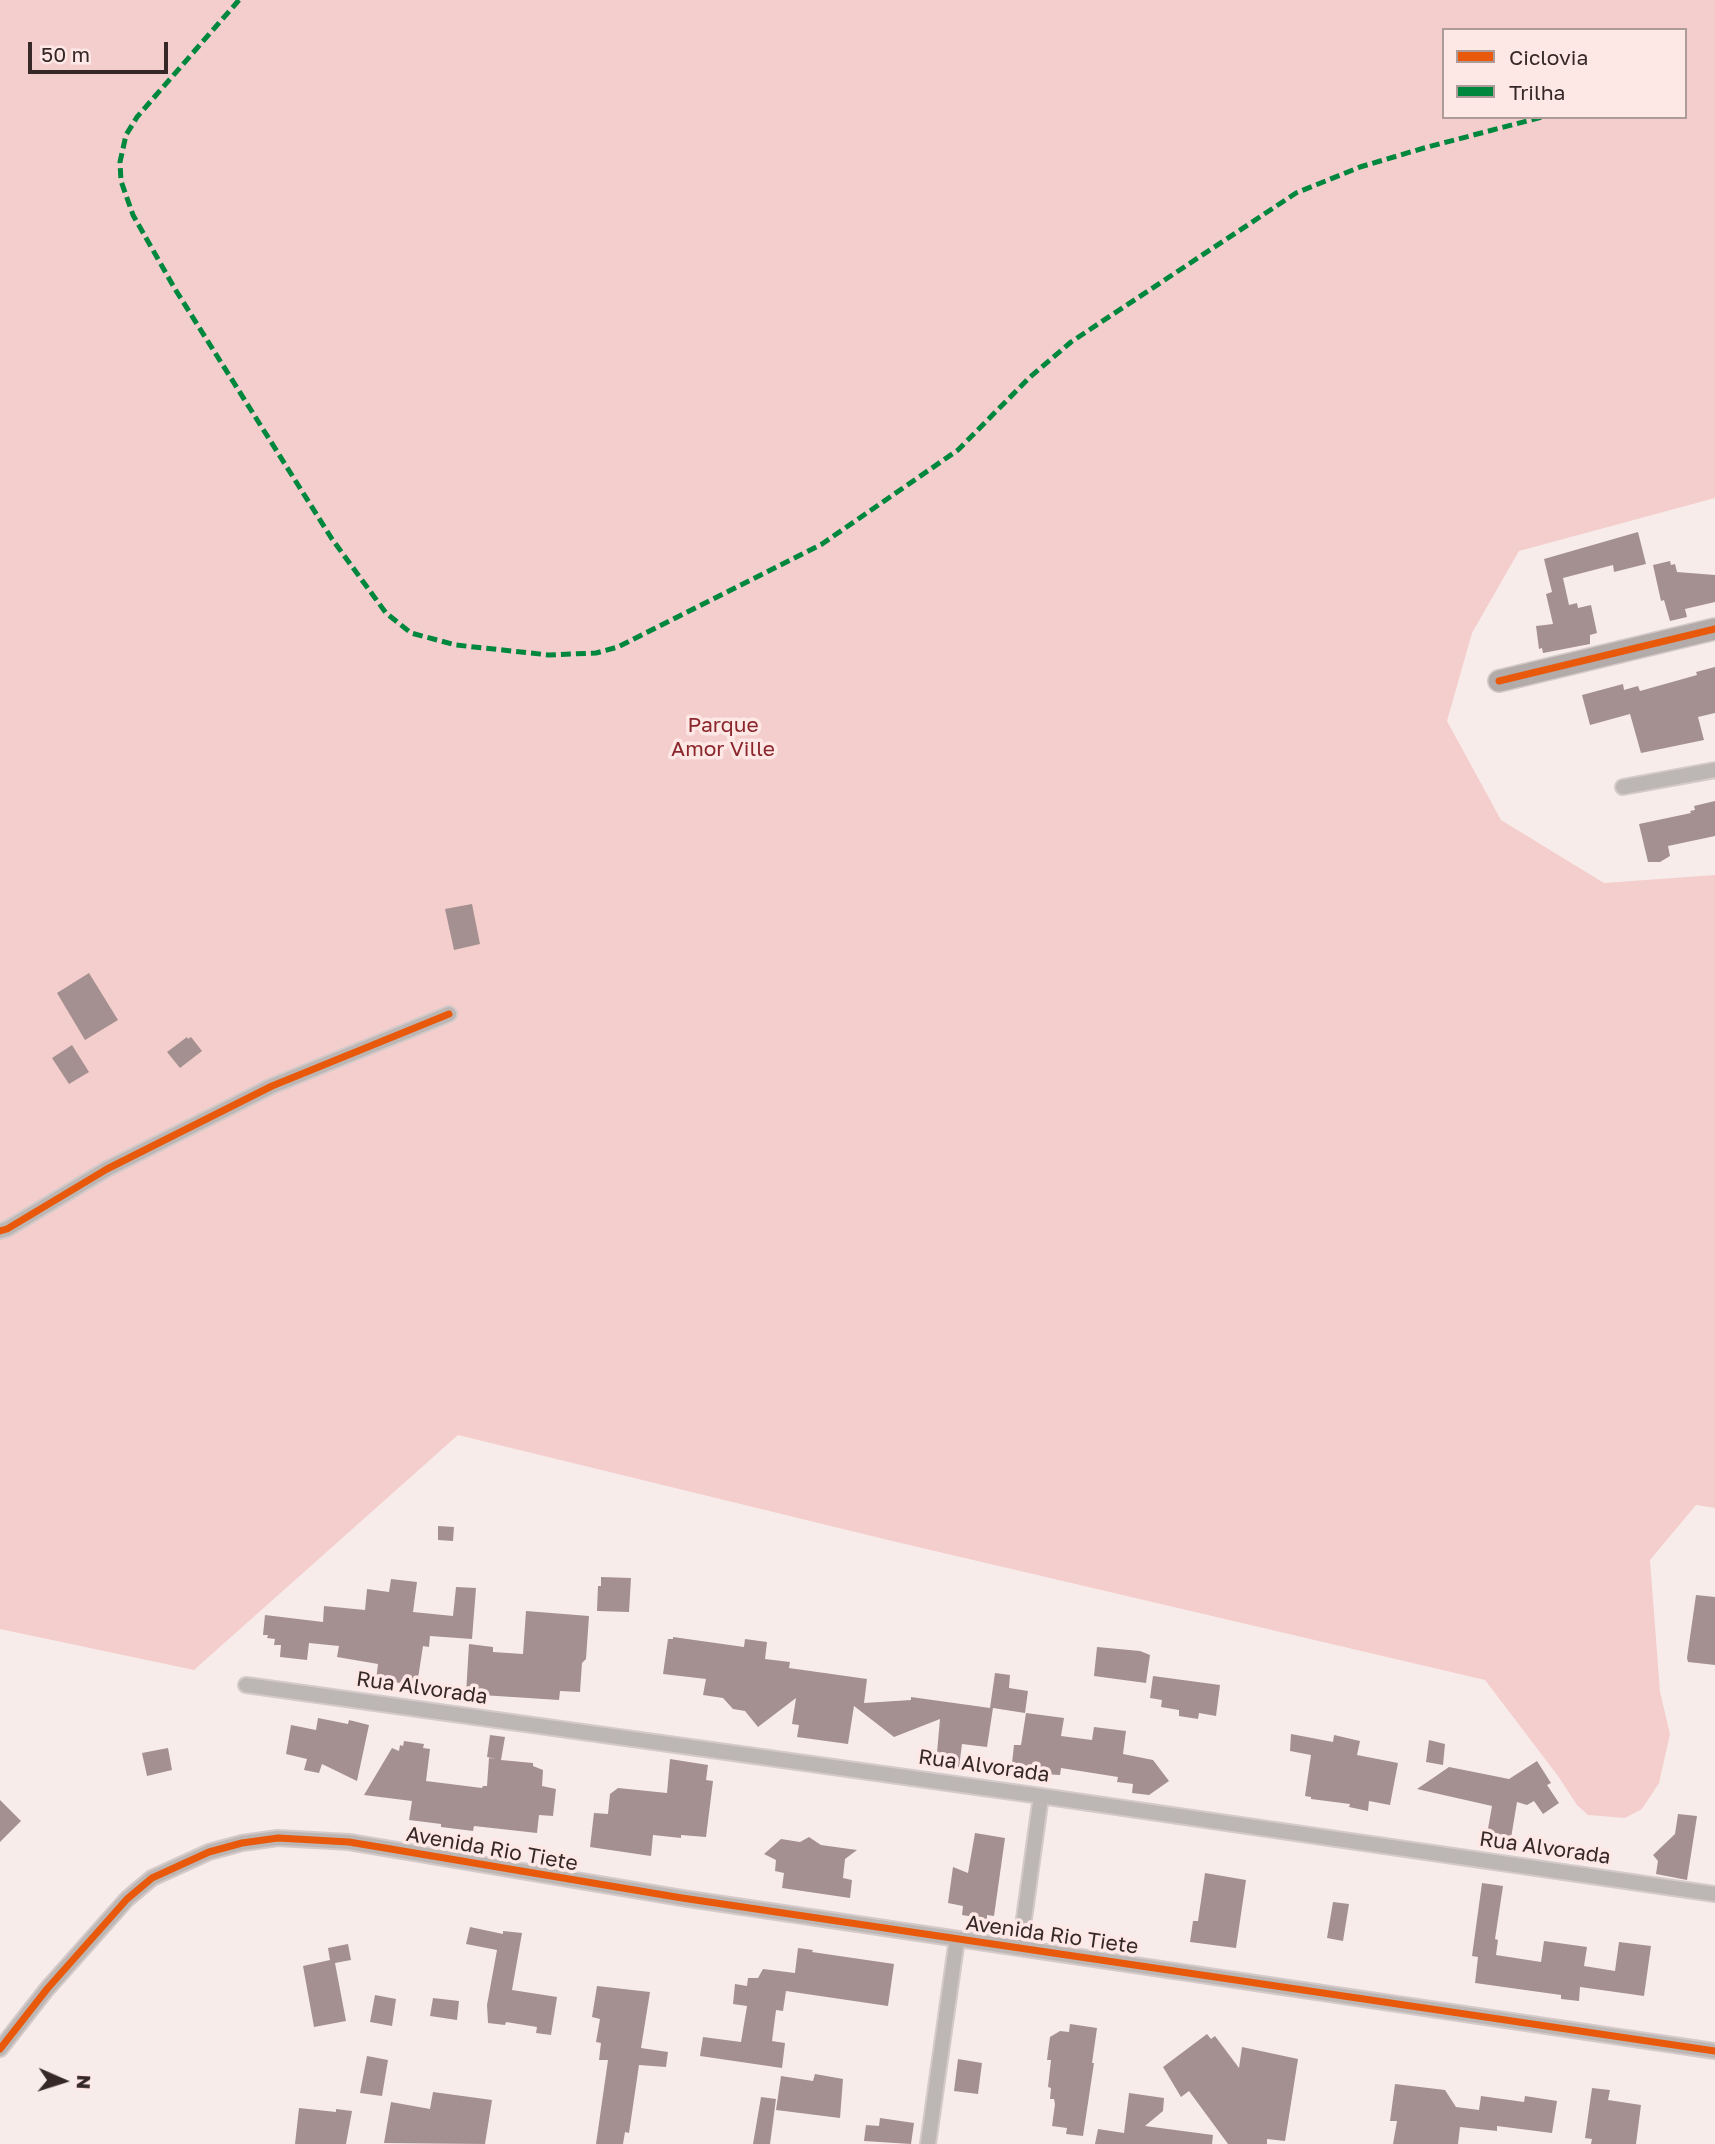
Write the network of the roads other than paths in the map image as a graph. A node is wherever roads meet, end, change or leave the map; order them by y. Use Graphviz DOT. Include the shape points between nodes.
graph roads {
  1 [pos="1715,629"];
  2 [pos="1499,681"];
  3 [pos="1715,770"];
  4 [pos="1623,788"];
  5 [pos="449,1014"];
  6 [pos="0,1231"];
  7 [pos="246,1685"];
  8 [pos="1041,1796"];
  9 [pos="1715,1894"];
  10 [pos="957,1939"];
  11 [pos="1020,1948"];
  12 [pos="0,2049"];
  13 [pos="1715,2051"];
  14 [pos="928,2144"];
  1 -- 2 [label="street"];
  3 -- 4 [label="street"];
  5 -- 6 [label="street" via="272,1086 107,1169"];
  7 -- 8 [label="street, Rua Alvorada"];
  8 -- 9 [label="street, Rua Alvorada"];
  8 -- 11 [label="street"];
  10 -- 11 [label="street, Avenida Rio Tiete"];
  10 -- 12 [label="street, Avenida Rio Tiete" via="349,1842 278,1838 209,1852 152,1878 127,1899"];
  10 -- 14 [label="street"];
  11 -- 13 [label="street, Avenida Rio Tiete"];
}
